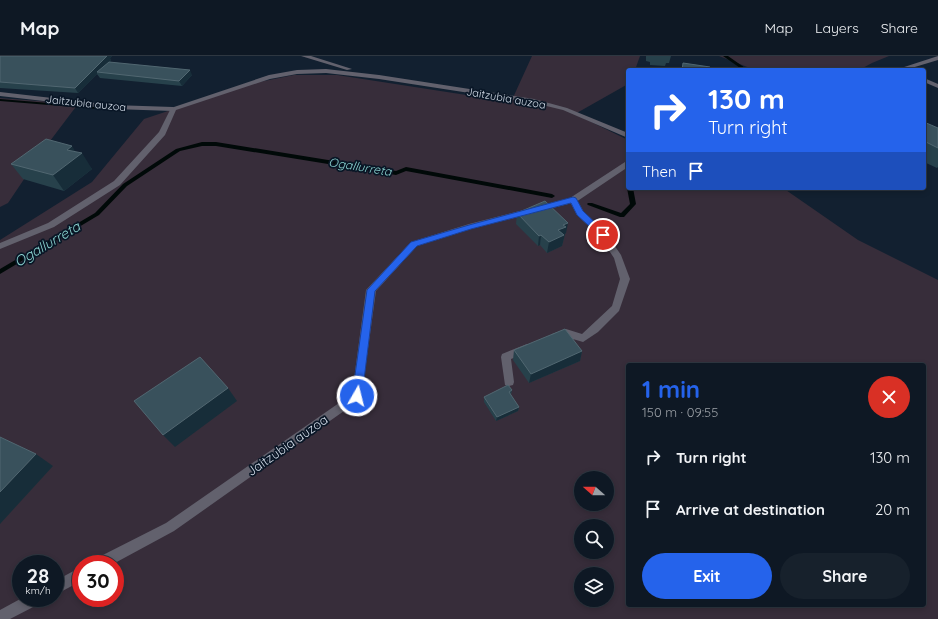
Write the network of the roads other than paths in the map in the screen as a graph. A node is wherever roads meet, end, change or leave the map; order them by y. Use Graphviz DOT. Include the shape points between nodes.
graph roads {
  1 [pos="304,56"];
  2 [pos="938,58"];
  3 [pos="906,68"];
  4 [pos="380,77"];
  5 [pos="926,81"];
  6 [pos="938,86"];
  7 [pos="0,94"];
  8 [pos="173,109"];
  9 [pos="626,135"];
  10 [pos="626,165"];
  11 [pos="573,200"];
  12 [pos="0,246"];
  13 [pos="509,382"];
  14 [pos="117,555"];
  15 [pos="19,607"];
  16 [pos="0,617"];
  1 -- 4 [label="street, Jaitzubia auzoa"];
  2 -- 3 [label="street"];
  4 -- 8 [label="street, Jaitzubia auzoa" via="326,71 283,74 254,81"];
  4 -- 9 [label="street, Jaitzubia auzoa" via="534,101 572,112"];
  5 -- 6 [label="street"];
  7 -- 8 [label="street, Jaitzubia auzoa" via="113,107"];
  8 -- 12 [label="street" via="162,133 117,183 51,225"];
  10 -- 11 [label="street, Jaitzubia auzoa"];
  11 -- 13 [label="street" via="580,213 603,235 614,252 625,279 616,308 596,329 583,338 566,333 506,357"];
  11 -- 14 [label="street, Jaitzubia auzoa" via="414,244 371,290 357,396 170,527"];
  15 -- 16 [label="street"];
}
